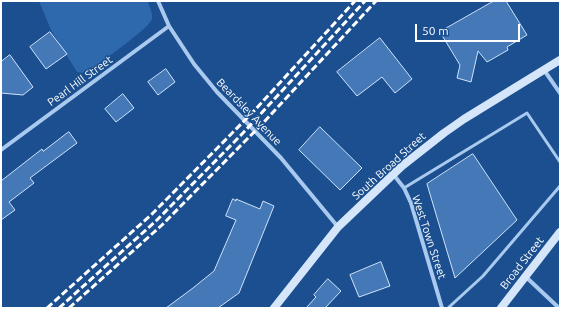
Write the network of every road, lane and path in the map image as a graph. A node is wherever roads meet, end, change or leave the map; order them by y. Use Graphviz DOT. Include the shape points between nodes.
graph roads {
  1 [pos="158,1"];
  2 [pos="169,26"];
  3 [pos="560,60"];
  4 [pos="544,70"];
  5 [pos="560,93"];
  6 [pos="1,150"];
  7 [pos="560,162"];
  8 [pos="393,174"];
  9 [pos="560,187"];
  10 [pos="404,188"];
  11 [pos="338,227"];
  12 [pos="560,232"];
  13 [pos="525,276"];
  14 [pos="274,308"];
  15 [pos="442,308"];
  16 [pos="448,308"];
  17 [pos="501,308"];
  18 [pos="559,308"];
  1 -- 2 [label="street, Beardsley Avenue"];
  2 -- 6 [label="street, Pearl Hill Street"];
  2 -- 11 [label="street, Beardsley Avenue" via="194,64 217,92 281,158"];
  3 -- 4 [label="main road"];
  4 -- 5 [label="street"];
  4 -- 8 [label="main road, South Broad Street" via="444,133"];
  7 -- 10 [label="lane" via="527,113"];
  8 -- 10 [label="street, West Town Street"];
  8 -- 11 [label="main road, South Broad Street"];
  9 -- 16 [label="lane" via="483,276"];
  10 -- 15 [label="street, West Town Street" via="415,215"];
  11 -- 14 [label="main road, South Broad Street"];
  12 -- 13 [label="main road, Broad Street"];
  13 -- 17 [label="main road, Broad Street"];
  13 -- 18 [label="street"];
}
